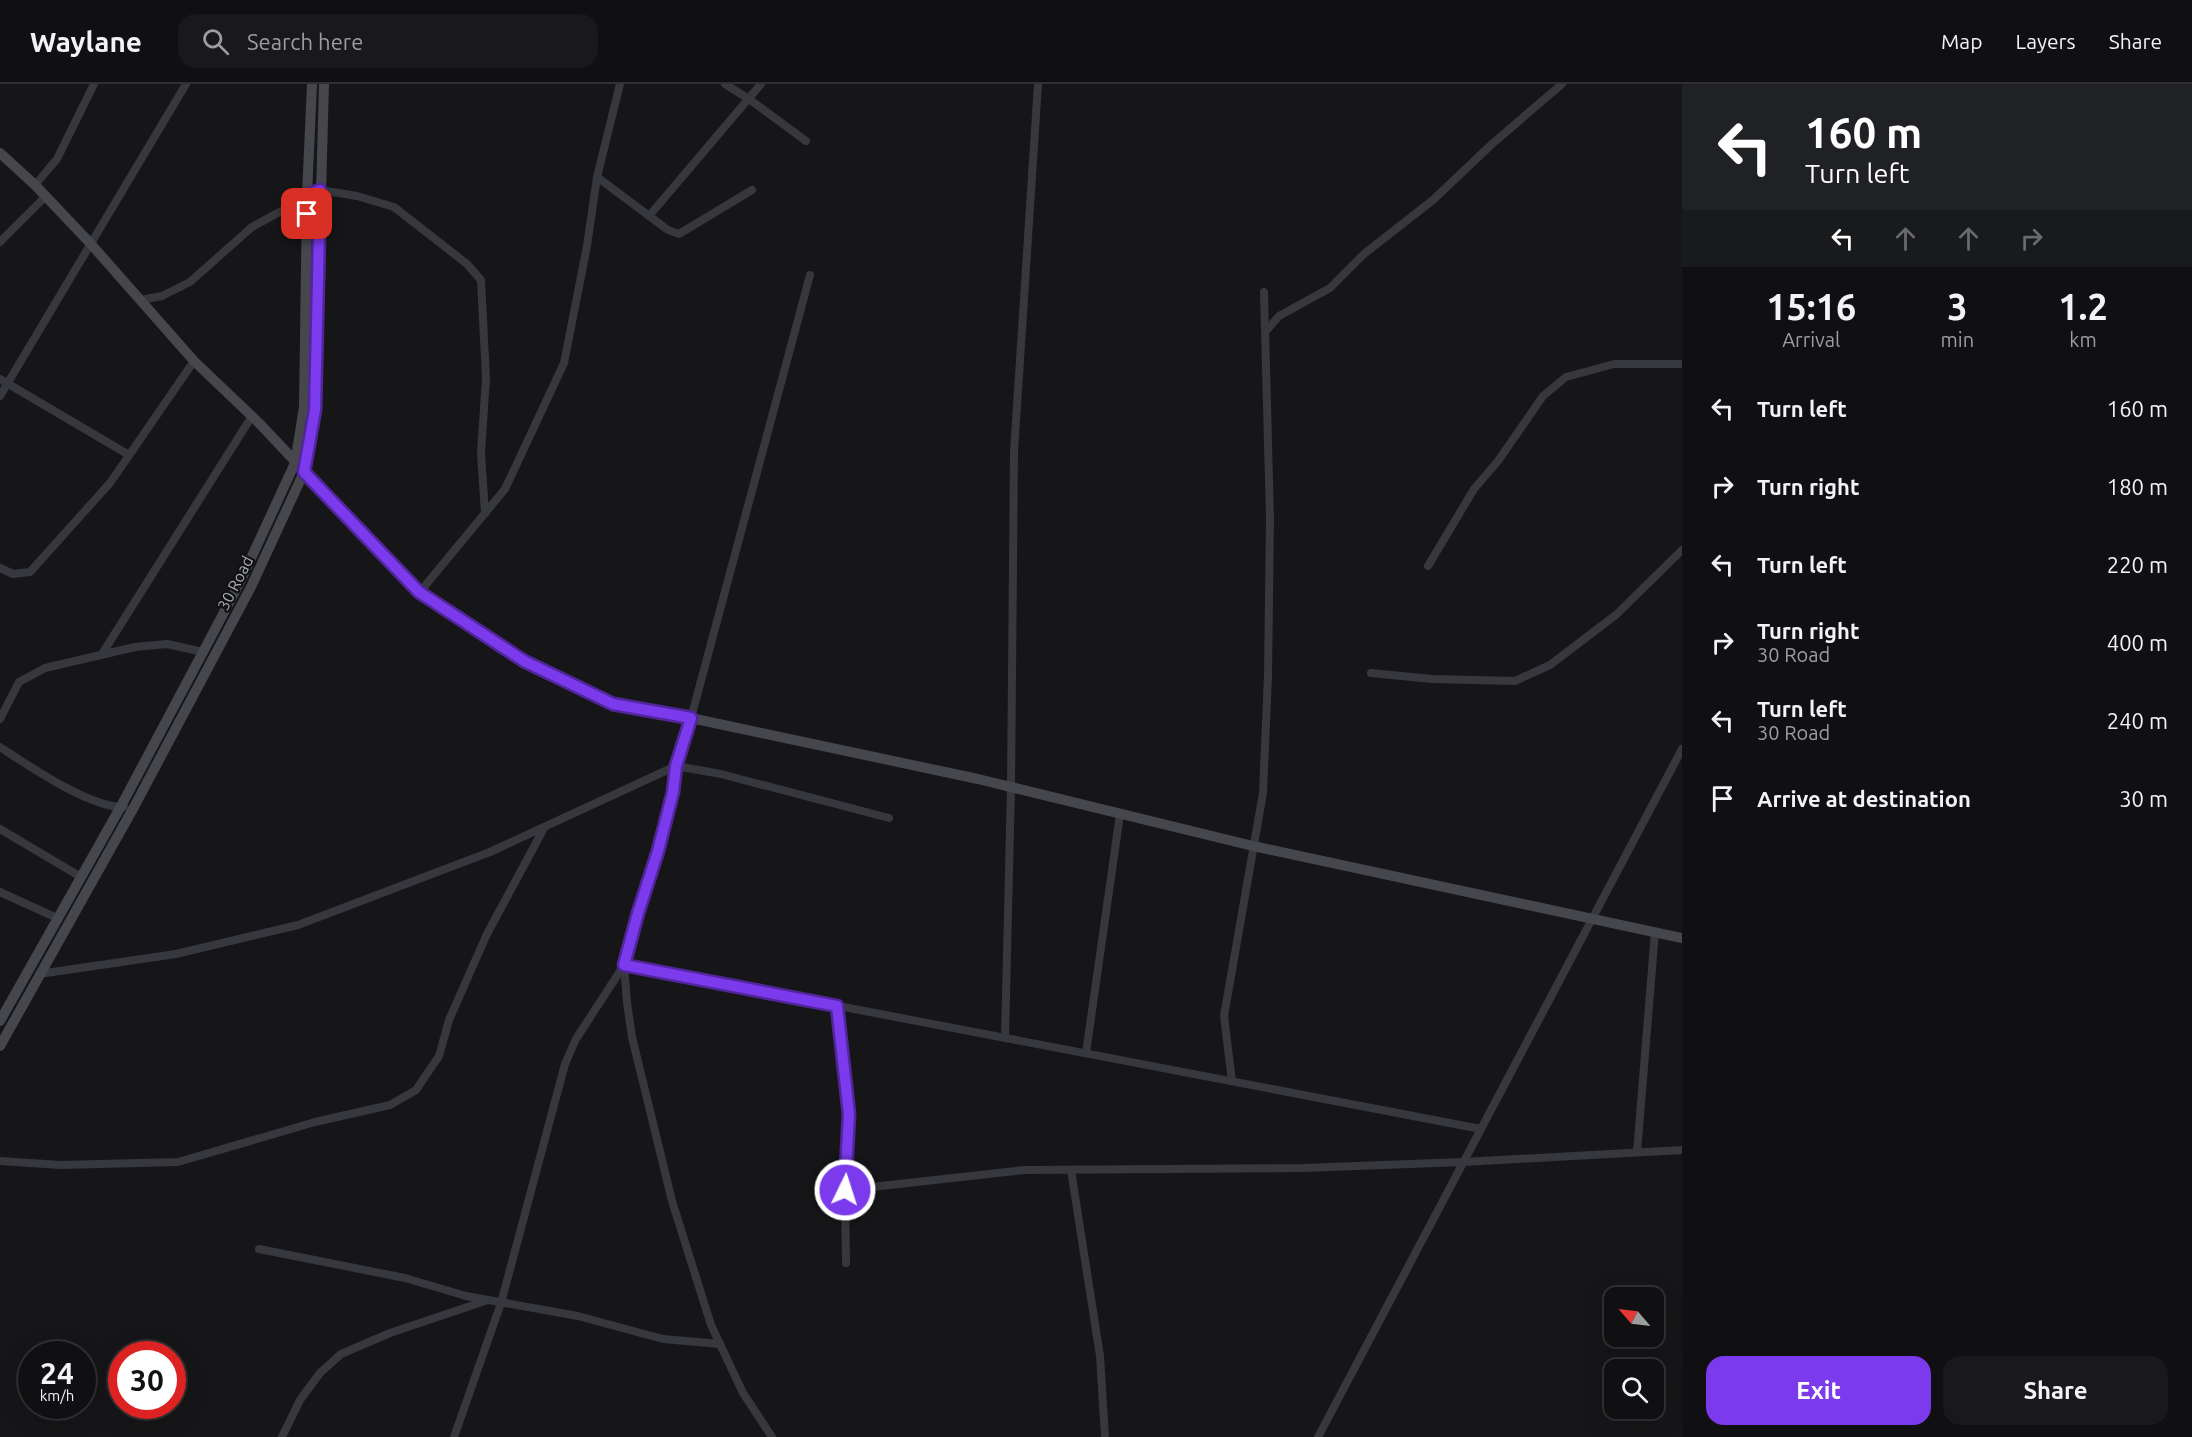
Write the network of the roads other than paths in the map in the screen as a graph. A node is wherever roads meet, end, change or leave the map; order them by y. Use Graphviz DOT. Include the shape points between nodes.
graph roads {
  1 [pos="186,84"];
  2 [pos="312,84"];
  3 [pos="324,84"];
  4 [pos="620,84"];
  5 [pos="725,84"];
  6 [pos="761,84"];
  7 [pos="1038,84"];
  8 [pos="1562,84"];
  9 [pos="92,85"];
  10 [pos="749,99"];
  11 [pos="806,141"];
  12 [pos="0,153"];
  13 [pos="597,177"];
  14 [pos="35,185"];
  15 [pos="320,190"];
  16 [pos="752,190"];
  17 [pos="308,195"];
  18 [pos="45,197"];
  19 [pos="649,216"];
  20 [pos="0,242"];
  21 [pos="90,243"];
  22 [pos="810,275"];
  23 [pos="1264,292"];
  24 [pos="140,300"];
  25 [pos="1266,331"];
  26 [pos="194,361"];
  27 [pos="1682,364"];
  28 [pos="4,381"];
  29 [pos="0,396"];
  30 [pos="252,416"];
  31 [pos="129,455"];
  32 [pos="295,463"];
  33 [pos="304,472"];
  34 [pos="485,513"];
  35 [pos="1682,549"];
  36 [pos="1428,566"];
  37 [pos="0,568"];
  38 [pos="419,592"];
  39 [pos="203,652"];
  40 [pos="102,654"];
  41 [pos="1371,673"];
  42 [pos="691,718"];
  43 [pos="0,719"];
  44 [pos="0,747"];
  45 [pos="1682,749"];
  46 [pos="676,766"];
  47 [pos="1011,787"];
  48 [pos="135,807"];
  49 [pos="120,808"];
  50 [pos="1120,814"];
  51 [pos="889,818"];
  52 [pos="545,827"];
  53 [pos="0,829"];
  54 [pos="1253,846"];
  55 [pos="81,877"];
  56 [pos="0,892"];
  57 [pos="57,918"];
  58 [pos="1592,919"];
  59 [pos="1655,932"];
  60 [pos="1682,938"];
  61 [pos="624,965"];
  62 [pos="39,974"];
  63 [pos="837,1006"];
  64 [pos="0,1021"];
  65 [pos="1005,1038"];
  66 [pos="0,1046"];
  67 [pos="1086,1053"];
  68 [pos="1232,1081"];
  69 [pos="1481,1129"];
  70 [pos="1682,1150"];
  71 [pos="1637,1152"];
  72 [pos="0,1161"];
  73 [pos="1463,1162"];
  74 [pos="1071,1170"];
  75 [pos="845,1190"];
  76 [pos="259,1249"];
  77 [pos="846,1263"];
  78 [pos="488,1300"];
  79 [pos="501,1303"];
  80 [pos="720,1344"];
  81 [pos="282,1437"];
  82 [pos="454,1437"];
  83 [pos="772,1437"];
  84 [pos="1105,1437"];
  85 [pos="1318,1437"];
  1 -- 21 [label="street"];
  2 -- 17 [label="main road, 30 Road"];
  3 -- 15 [label="main road, 30 Road"];
  4 -- 13 [label="street"];
  5 -- 10 [label="street"];
  6 -- 10 [label="street"];
  7 -- 47 [label="street" via="1014,452"];
  8 -- 25 [label="street" via="1433,200 1364,254 1330,288 1279,316"];
  9 -- 14 [label="street" via="57,159"];
  10 -- 11 [label="street"];
  10 -- 19 [label="street"];
  12 -- 14 [label="main road"];
  13 -- 19 [label="street"];
  13 -- 34 [label="street" via="564,363 506,489"];
  14 -- 18 [label="main road"];
  15 -- 17 [label="street"];
  15 -- 33 [label="main road, 30 Road" via="315,410"];
  15 -- 34 [label="street" via="394,207 467,264 481,280 486,378 481,453"];
  16 -- 19 [label="street" via="679,234"];
  17 -- 24 [label="street" via="252,228 190,282 162,296"];
  17 -- 32 [label="main road, 30 Road" via="304,407"];
  18 -- 20 [label="street"];
  18 -- 21 [label="main road"];
  21 -- 24 [label="main road"];
  21 -- 28 [label="street"];
  22 -- 42 [label="street"];
  23 -- 25 [label="street"];
  24 -- 26 [label="main road"];
  25 -- 54 [label="street" via="1269,676 1263,794"];
  26 -- 30 [label="main road"];
  26 -- 31 [label="street"];
  27 -- 36 [label="street" via="1614,364 1566,376 1543,396 1474,489"];
  28 -- 29 [label="street"];
  28 -- 31 [label="street"];
  30 -- 32 [label="main road"];
  30 -- 40 [label="street"];
  31 -- 37 [label="street" via="110,483 30,572 13,574"];
  32 -- 33 [label="main road"];
  32 -- 39 [label="main road, 30 Road"];
  33 -- 38 [label="main road"];
  33 -- 48 [label="main road, 30 Road" via="251,587"];
  34 -- 38 [label="street"];
  35 -- 41 [label="street" via="1617,614 1550,665 1515,681"];
  38 -- 42 [label="main road" via="524,661 572,686 613,704"];
  39 -- 40 [label="street" via="167,644"];
  39 -- 49 [label="main road, 30 Road"];
  40 -- 43 [label="street" via="45,668 19,682"];
  42 -- 46 [label="street"];
  42 -- 47 [label="main road"];
  44 -- 49 [label="street" via="52,780"];
  45 -- 58 [label="street"];
  46 -- 51 [label="street"];
  46 -- 52 [label="street"];
  46 -- 61 [label="street" via="658,851"];
  47 -- 50 [label="main road"];
  47 -- 65 [label="street"];
  48 -- 49 [label="street"];
  48 -- 62 [label="main road, 30 Road"];
  49 -- 55 [label="main road, 30 Road"];
  50 -- 54 [label="main road"];
  50 -- 67 [label="street"];
  52 -- 62 [label="street" via="298,925 176,954"];
  52 -- 72 [label="street" via="486,934 449,1020 439,1056 416,1090 390,1105 315,1122 178,1162 61,1165"];
  53 -- 55 [label="street"];
  54 -- 58 [label="main road"];
  54 -- 68 [label="street" via="1224,1016"];
  55 -- 57 [label="main road, 30 Road"];
  56 -- 57 [label="street"];
  57 -- 64 [label="main road, 30 Road"];
  58 -- 59 [label="main road"];
  58 -- 69 [label="street"];
  59 -- 60 [label="main road"];
  59 -- 71 [label="street"];
  61 -- 63 [label="street"];
  61 -- 79 [label="street" via="576,1039 565,1064"];
  61 -- 80 [label="street" via="632,1037 669,1190"];
  62 -- 66 [label="main road, 30 Road"];
  63 -- 65 [label="street"];
  63 -- 75 [label="street" via="849,1114"];
  65 -- 67 [label="street"];
  67 -- 68 [label="street"];
  68 -- 69 [label="street"];
  69 -- 73 [label="street"];
  70 -- 71 [label="street"];
  71 -- 73 [label="street"];
  73 -- 74 [label="street"];
  73 -- 85 [label="street"];
  74 -- 75 [label="street" via="1025,1170"];
  74 -- 84 [label="street" via="1100,1356"];
  75 -- 77 [label="street"];
  76 -- 78 [label="street" via="405,1278"];
  78 -- 79 [label="street"];
  78 -- 81 [label="street" via="341,1354 320,1373 300,1400"];
  79 -- 80 [label="street" via="578,1316 663,1339"];
  79 -- 82 [label="street"];
  80 -- 83 [label="street" via="743,1393"];
}
